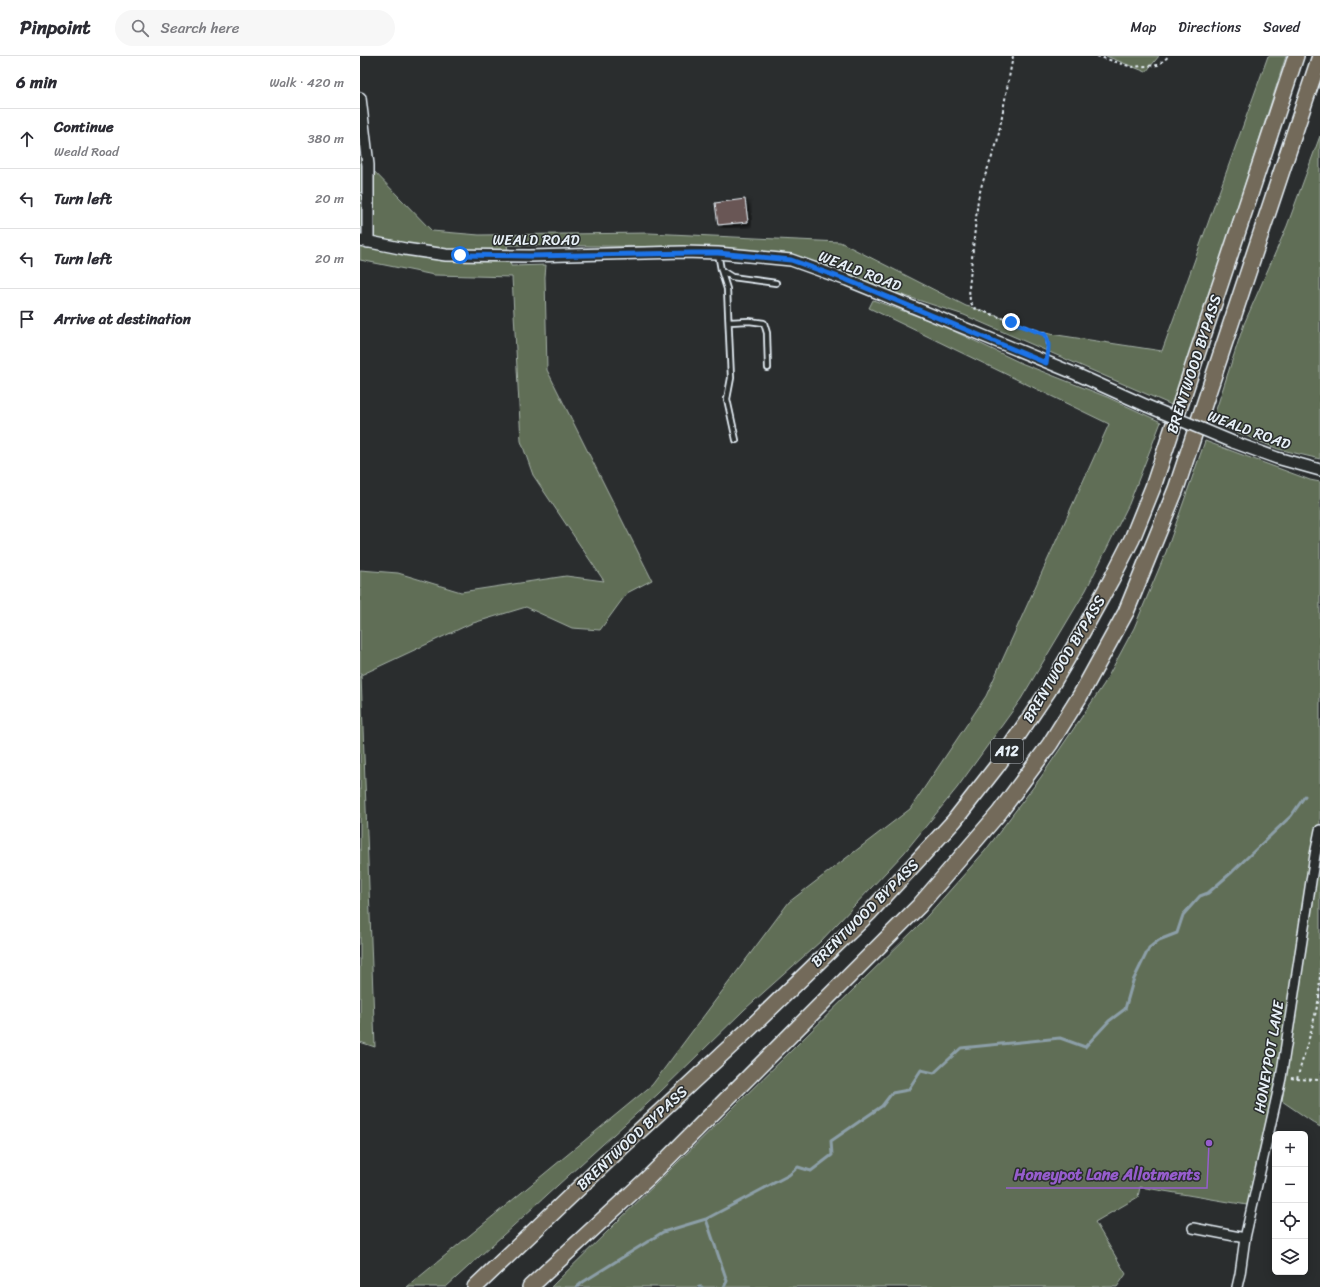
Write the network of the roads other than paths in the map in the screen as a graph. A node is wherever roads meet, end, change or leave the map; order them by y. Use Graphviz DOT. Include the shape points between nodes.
graph roads {
  1 [pos="1296,56"];
  2 [pos="1320,56"];
  3 [pos="360,98"];
  4 [pos="364,241"];
  5 [pos="718,253"];
  6 [pos="721,270"];
  7 [pos="776,283"];
  8 [pos="729,322"];
  9 [pos="768,368"];
  10 [pos="736,440"];
  11 [pos="1320,470"];
  12 [pos="1320,830"];
  13 [pos="1193,1228"];
  14 [pos="1246,1238"];
  15 [pos="475,1287"];
  16 [pos="530,1287"];
  17 [pos="1237,1287"];
  1 -- 15 [label="highway, BRENTWOOD BYPASS / A12" via="1153,487 1132,539 1059,672 1022,730 954,821 870,912"];
  2 -- 16 [label="highway, BRENTWOOD BYPASS / A12" via="1168,511 1126,612 1080,696 1050,744 999,813 919,906 649,1177"];
  3 -- 4 [label="street" via="368,165"];
  4 -- 5 [label="street, WEALD ROAD" via="446,255"];
  5 -- 6 [label="lane"];
  5 -- 11 [label="street, WEALD ROAD, bridge" via="791,260 847,280 1233,442"];
  6 -- 7 [label="lane" via="732,277"];
  6 -- 8 [label="lane" via="727,289"];
  8 -- 9 [label="lane" via="749,320 764,323 767,333"];
  8 -- 10 [label="lane" via="731,378 727,399"];
  12 -- 14 [label="street, HONEYPOT LANE" via="1281,1078"];
  13 -- 14 [label="street"];
  14 -- 17 [label="street, HONEYPOT LANE"];
}
